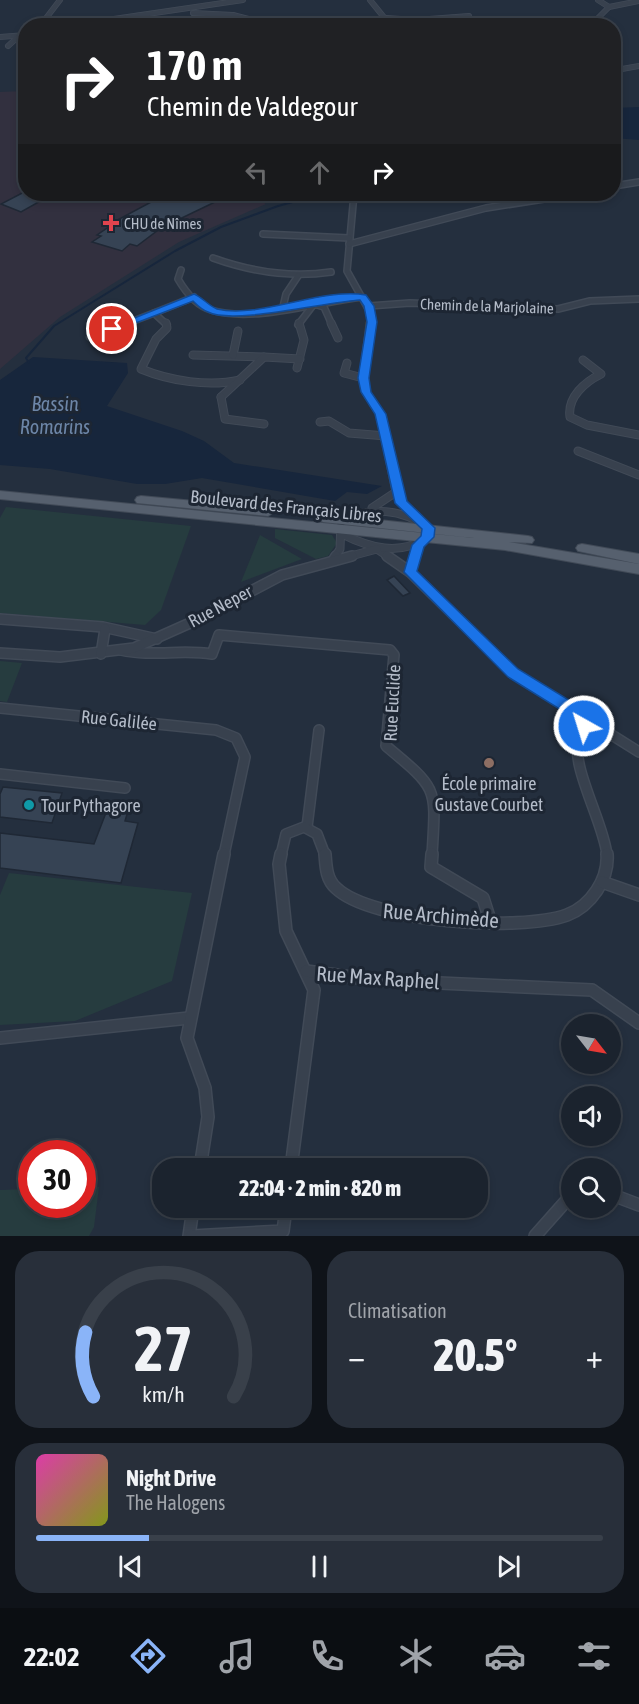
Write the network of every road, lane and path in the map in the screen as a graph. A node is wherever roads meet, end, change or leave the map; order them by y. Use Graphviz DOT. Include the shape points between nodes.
graph roads {
  1 [pos="60,0"];
  2 [pos="243,0"];
  3 [pos="370,0"];
  4 [pos="598,0"];
  5 [pos="639,1"];
  6 [pos="609,7"];
  7 [pos="187,11"];
  8 [pos="469,16"];
  9 [pos="46,18"];
  10 [pos="107,18"];
  11 [pos="245,18"];
  12 [pos="386,18"];
  13 [pos="442,18"];
  14 [pos="598,18"];
  15 [pos="18,36"];
  16 [pos="0,37"];
  17 [pos="18,39"];
  18 [pos="8,46"];
  19 [pos="639,66"];
  20 [pos="621,70"];
  21 [pos="639,182"];
  22 [pos="621,185"];
  23 [pos="353,201"];
  24 [pos="531,201"];
  25 [pos="263,234"];
  26 [pos="349,241"];
  27 [pos="213,258"];
  28 [pos="181,270"];
  29 [pos="331,272"];
  30 [pos="298,276"];
  31 [pos="194,297"];
  32 [pos="362,297"];
  33 [pos="639,299"];
  34 [pos="314,304"];
  35 [pos="369,306"];
  36 [pos="282,308"];
  37 [pos="154,313"];
  38 [pos="238,331"];
  39 [pos="90,337"];
  40 [pos="338,338"];
  41 [pos="193,355"];
  42 [pos="233,355"];
  43 [pos="264,357"];
  44 [pos="300,359"];
  45 [pos="583,360"];
  46 [pos="347,363"];
  47 [pos="297,368"];
  48 [pos="363,378"];
  49 [pos="240,380"];
  50 [pos="208,382"];
  51 [pos="221,397"];
  52 [pos="320,422"];
  53 [pos="264,424"];
  54 [pos="639,435"];
  55 [pos="386,436"];
  56 [pos="578,451"];
  57 [pos="639,475"];
  58 [pos="0,486"];
  59 [pos="396,492"];
  60 [pos="0,495"];
  61 [pos="369,510"];
  62 [pos="414,516"];
  63 [pos="341,527"];
  64 [pos="425,537"];
  65 [pos="377,549"];
  66 [pos="334,559"];
  67 [pos="639,559"];
  68 [pos="639,569"];
  69 [pos="410,572"];
  70 [pos="0,619"];
  71 [pos="105,629"];
  72 [pos="156,639"];
  73 [pos="121,650"];
  74 [pos="0,653"];
  75 [pos="101,654"];
  76 [pos="0,708"];
  77 [pos="590,721"];
  78 [pos="319,730"];
  79 [pos="639,752"];
  80 [pos="0,774"];
  81 [pos="125,788"];
  82 [pos="307,827"];
  83 [pos="602,882"];
  84 [pos="639,895"];
  85 [pos="490,920"];
  86 [pos="306,971"];
  87 [pos="189,1018"];
  88 [pos="639,1023"];
  89 [pos="0,1038"];
  90 [pos="202,1158"];
  91 [pos="292,1158"];
  92 [pos="621,1198"];
  93 [pos="639,1205"];
  94 [pos="561,1207"];
  95 [pos="192,1218"];
  96 [pos="285,1218"];
  97 [pos="276,1234"];
  98 [pos="190,1236"];
  99 [pos="535,1236"];
  1 -- 9 [label="street"];
  2 -- 7 [label="street"];
  3 -- 12 [label="street"];
  4 -- 6 [label="street"];
  5 -- 6 [label="street"];
  6 -- 14 [label="street"];
  7 -- 10 [label="street"];
  7 -- 11 [label="street"];
  8 -- 13 [label="street"];
  15 -- 16 [label="street"];
  17 -- 18 [label="street"];
  19 -- 20 [label="street"];
  21 -- 22 [label="street"];
  23 -- 26 [label="street"];
  24 -- 26 [label="street"];
  25 -- 26 [label="street" via="325,233"];
  26 -- 32 [label="street" via="347,272"];
  27 -- 30 [label="street" via="245,269"];
  28 -- 31 [label="street" via="178,279"];
  29 -- 30 [label="street"];
  30 -- 36 [label="street"];
  31 -- 36 [label="street" via="211,310 224,313"];
  31 -- 37 [label="street"];
  32 -- 34 [label="street"];
  32 -- 35 [label="street"];
  33 -- 35 [label="street, Chemin de la Marjolaine" via="590,301 558,309 410,303"];
  34 -- 36 [label="street"];
  34 -- 40 [label="street" via="324,307"];
  34 -- 44 [label="street" via="298,325 304,340"];
  35 -- 48 [label="street" via="372,322"];
  37 -- 39 [label="street"];
  37 -- 50 [label="street" via="167,328 156,339 141,369"];
  38 -- 42 [label="street"];
  41 -- 42 [label="street"];
  42 -- 43 [label="street"];
  43 -- 44 [label="street"];
  43 -- 49 [label="street"];
  44 -- 47 [label="street"];
  45 -- 54 [label="street" via="601,374 588,381 570,404 570,417 587,425"];
  46 -- 48 [label="street" via="344,372"];
  48 -- 55 [label="street"];
  49 -- 50 [label="street"];
  49 -- 51 [label="street"];
  50 -- 51 [label="street"];
  51 -- 53 [label="street" via="225,419"];
  52 -- 55 [label="street" via="329,421 349,433"];
  55 -- 59 [label="street"];
  56 -- 57 [label="street"];
  58 -- 63 [label="main road, Boulevard des Français Libres"];
  59 -- 61 [label="street"];
  59 -- 62 [label="street"];
  60 -- 63 [label="main road, Boulevard des Français Libres"];
  61 -- 62 [label="street"];
  61 -- 63 [label="street"];
  62 -- 64 [label="street"];
  63 -- 64 [label="main road, Boulevard des Français Libres"];
  63 -- 65 [label="street"];
  63 -- 66 [label="street" via="340,549"];
  64 -- 65 [label="street, Rue Neper"];
  64 -- 67 [label="main road, Boulevard des Français Libres" via="510,537"];
  64 -- 68 [label="main road, Boulevard des Français Libres" via="540,551"];
  64 -- 69 [label="street"];
  65 -- 66 [label="street, Rue Neper"];
  65 -- 69 [label="street"];
  66 -- 72 [label="street, Rue Neper" via="282,575"];
  69 -- 77 [label="street" via="513,673"];
  70 -- 71 [label="street"];
  71 -- 72 [label="street"];
  71 -- 75 [label="street"];
  72 -- 73 [label="street"];
  73 -- 75 [label="street"];
  73 -- 85 [label="street, Rue Euclide" via="136,654 195,650 212,654 219,635 390,651 394,655 386,746 424,778 435,801 431,867 483,898"];
  74 -- 75 [label="street" via="60,657"];
  76 -- 87 [label="street, Rue Galilée" via="216,730 236,738 245,757"];
  77 -- 79 [label="street"];
  77 -- 83 [label="street, Rue Archimède" via="579,734 577,754 583,780 608,840 610,862"];
  78 -- 82 [label="street"];
  80 -- 81 [label="street"];
  82 -- 85 [label="street, Rue Archimède" via="319,834 324,843 330,881 353,900 386,913"];
  82 -- 86 [label="street" via="286,834 279,864 286,931"];
  83 -- 84 [label="street"];
  83 -- 85 [label="street, Rue Archimède" via="585,904 566,915"];
  86 -- 88 [label="street, Rue Max Raphel" via="375,980 592,990"];
  86 -- 91 [label="street, Rue Max Raphel" via="314,990"];
  87 -- 89 [label="street"];
  87 -- 90 [label="street" via="187,1038 205,1088 208,1117"];
  92 -- 93 [label="street"];
  94 -- 99 [label="street"];
  95 -- 98 [label="street"];
  96 -- 97 [label="street" via="283,1231"];
  97 -- 98 [label="street"];
}
